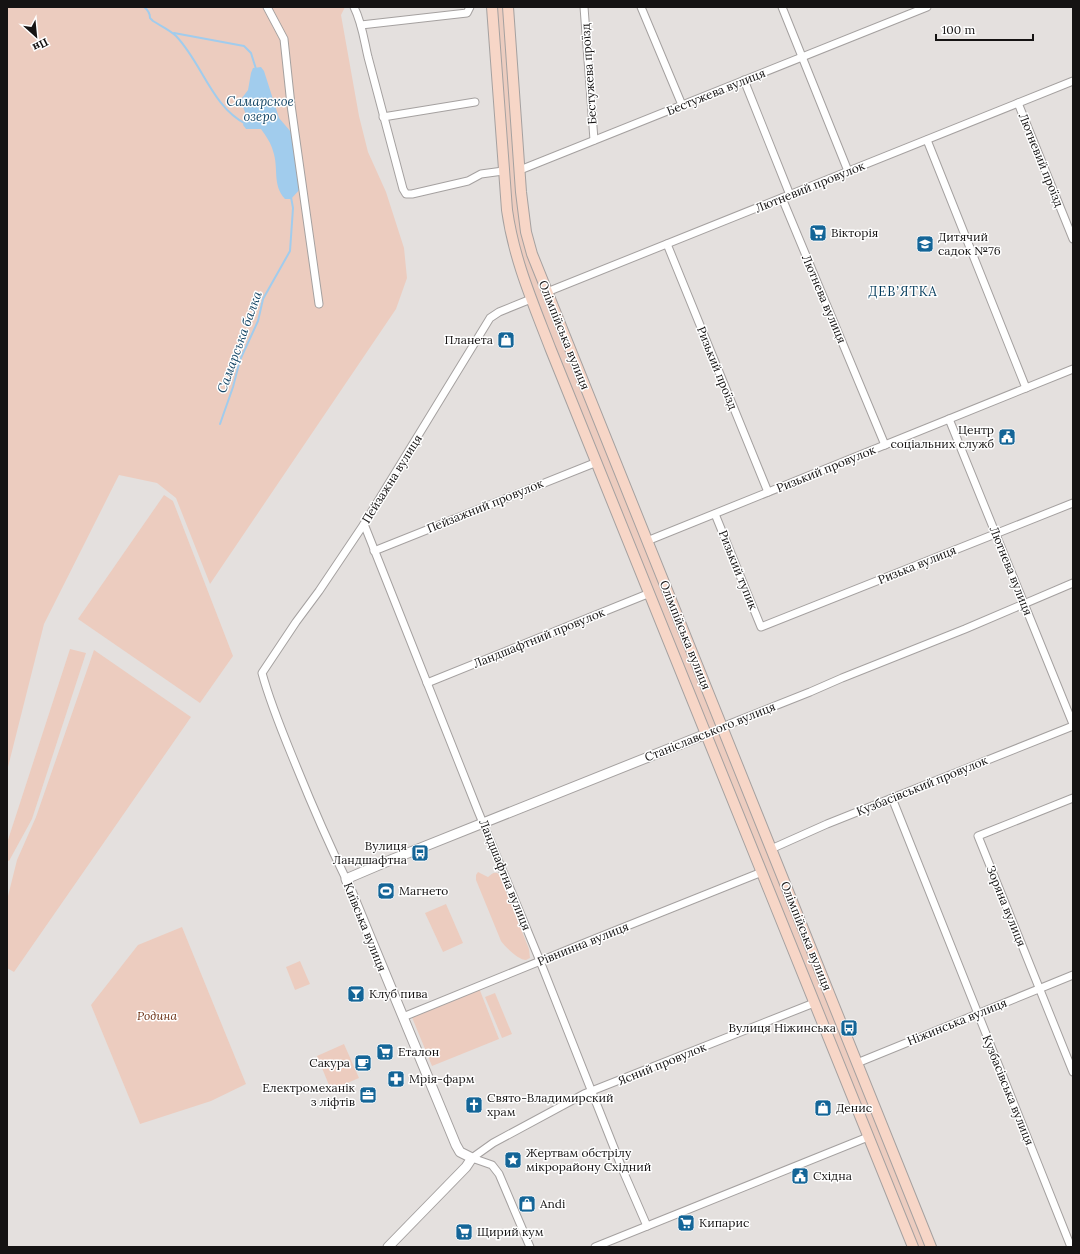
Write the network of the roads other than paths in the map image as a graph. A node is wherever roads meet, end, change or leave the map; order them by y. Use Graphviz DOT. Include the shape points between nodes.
graph roads {
  1 [pos="267,7"];
  2 [pos="354,7"];
  3 [pos="470,7"];
  4 [pos="492,7"];
  5 [pos="508,7"];
  6 [pos="584,7"];
  7 [pos="641,7"];
  8 [pos="782,7"];
  9 [pos="927,7"];
  10 [pos="361,25"];
  11 [pos="802,57"];
  12 [pos="744,80"];
  13 [pos="1073,81"];
  14 [pos="475,102"];
  15 [pos="1018,103"];
  16 [pos="682,105"];
  17 [pos="383,117"];
  18 [pos="594,140"];
  19 [pos="927,140"];
  20 [pos="520,170"];
  21 [pos="503,171"];
  22 [pos="848,171"];
  23 [pos="790,195"];
  24 [pos="782,198"];
  25 [pos="1073,239"];
  26 [pos="667,244"];
  27 [pos="548,292"];
  28 [pos="531,299"];
  29 [pos="319,304"];
  30 [pos="1073,369"];
  31 [pos="1026,388"];
  32 [pos="949,419"];
  33 [pos="885,445"];
  34 [pos="597,462"];
  35 [pos="768,492"];
  36 [pos="1073,503"];
  37 [pos="715,514"];
  38 [pos="364,524"];
  39 [pos="996,534"];
  40 [pos="647,542"];
  41 [pos="374,551"];
  42 [pos="1073,583"];
  43 [pos="650,593"];
  44 [pos="1024,604"];
  45 [pos="761,627"];
  46 [pos="262,673"];
  47 [pos="427,683"];
  48 [pos="1073,725"];
  49 [pos="722,727"];
  50 [pos="706,734"];
  51 [pos="892,798"];
  52 [pos="1073,798"];
  53 [pos="483,823"];
  54 [pos="771,849"];
  55 [pos="762,872"];
  56 [pos="346,879"];
  57 [pos="540,961"];
  58 [pos="1073,975"];
  59 [pos="1039,989"];
  60 [pos="814,1003"];
  61 [pos="977,1014"];
  62 [pos="403,1017"];
  63 [pos="857,1063"];
  64 [pos="840,1069"];
  65 [pos="1073,1072"];
  66 [pos="592,1091"];
  67 [pos="868,1137"];
  68 [pos="472,1158"];
  69 [pos="647,1226"];
  70 [pos="388,1247"];
  71 [pos="530,1247"];
  72 [pos="595,1247"];
  73 [pos="912,1247"];
  74 [pos="931,1247"];
  75 [pos="1071,1247"];
  1 -- 29 [label="street" via="284,39"];
  2 -- 10 [label="street"];
  3 -- 10 [label="street" via="467,13"];
  4 -- 21 [label="main road, Олімпійська вулиця"];
  5 -- 20 [label="main road, Олімпійська вулиця"];
  6 -- 18 [label="street, Бестужева проїзд"];
  7 -- 16 [label="street"];
  8 -- 11 [label="street"];
  9 -- 11 [label="street, Бестужева вулиця"];
  10 -- 17 [label="street"];
  11 -- 12 [label="street, Бестужева вулиця"];
  11 -- 22 [label="street"];
  12 -- 16 [label="street, Бестужева вулиця"];
  12 -- 23 [label="street"];
  13 -- 15 [label="street, Лютневий провулок"];
  14 -- 17 [label="street"];
  15 -- 19 [label="street, Лютневий провулок"];
  15 -- 25 [label="street, Лютневий проїзд"];
  16 -- 18 [label="street, Бестужева вулиця"];
  17 -- 21 [label="street" via="406,194 468,181 481,174"];
  18 -- 20 [label="street, Бестужева вулиця"];
  19 -- 22 [label="street, Лютневий провулок"];
  19 -- 31 [label="street"];
  20 -- 21 [label="main road, Бестужева вулиця"];
  20 -- 27 [label="main road, Олімпійська вулиця" via="523,212 529,243"];
  21 -- 28 [label="main road, Олімпійська вулиця" via="510,234"];
  22 -- 23 [label="street, Лютневий провулок"];
  23 -- 24 [label="street, Лютневий провулок"];
  24 -- 26 [label="street, Лютневий провулок"];
  24 -- 33 [label="street, Лютнева вулиця"];
  26 -- 27 [label="street, Лютневий провулок"];
  26 -- 35 [label="street, Ризький проїзд"];
  27 -- 28 [label="main road"];
  27 -- 40 [label="main road, Олімпійська вулиця"];
  28 -- 34 [label="main road, Олімпійська вулиця"];
  28 -- 38 [label="street, Пейзажна вулиця" via="490,318"];
  30 -- 31 [label="street, Ризький провулок"];
  31 -- 32 [label="street, Ризький провулок"];
  32 -- 33 [label="street, Ризький провулок"];
  32 -- 39 [label="street, Лютнева вулиця"];
  33 -- 35 [label="street, Ризький провулок"];
  34 -- 41 [label="street, Пейзажний провулок"];
  34 -- 43 [label="main road, Олімпійська вулиця"];
  35 -- 37 [label="street, Ризький провулок"];
  36 -- 39 [label="street, Ризька вулиця"];
  37 -- 40 [label="street, Ризький провулок"];
  37 -- 45 [label="street, Ризький тупик"];
  38 -- 41 [label="street, Ландшафтна вулиця"];
  38 -- 46 [label="street, Пейзажна вулиця"];
  39 -- 44 [label="street, Лютнева вулиця"];
  39 -- 45 [label="street, Ризька вулиця"];
  40 -- 49 [label="main road, Олімпійська вулиця"];
  41 -- 47 [label="street, Ландшафтна вулиця"];
  42 -- 44 [label="street, Станіславського вулиця"];
  43 -- 47 [label="street, Ландшафтний провулок"];
  43 -- 50 [label="main road, Олімпійська вулиця"];
  44 -- 48 [label="street, Лютнева вулиця"];
  44 -- 49 [label="street, Станіславського вулиця"];
  46 -- 56 [label="street, Київська вулиця" via="282,732"];
  47 -- 53 [label="street, Ландшафтна вулиця"];
  48 -- 51 [label="street, Кузбасівський провулок"];
  49 -- 50 [label="main road, Станіславського вулиця"];
  49 -- 54 [label="main road, Олімпійська вулиця"];
  50 -- 53 [label="street, Станіславського вулиця"];
  50 -- 55 [label="main road, Олімпійська вулиця"];
  51 -- 54 [label="street, Кузбасівський провулок"];
  51 -- 61 [label="street, Кузбасівська вулиця"];
  52 -- 59 [label="street, Зоряна вулиця" via="978,836"];
  53 -- 56 [label="street, Станіславського вулиця"];
  53 -- 57 [label="street, Ландшафтна вулиця"];
  54 -- 63 [label="main road, Олімпійська вулиця"];
  55 -- 57 [label="street, Рівнинна вулиця"];
  55 -- 60 [label="main road, Олімпійська вулиця"];
  56 -- 62 [label="street, Київська вулиця"];
  57 -- 62 [label="street, Рівнинна вулиця"];
  57 -- 66 [label="street, Ландшафтна вулиця"];
  58 -- 59 [label="street, Ніжинська вулиця"];
  59 -- 61 [label="street, Ніжинська вулиця"];
  59 -- 65 [label="street, Зоряна вулиця"];
  60 -- 64 [label="main road, Олімпійська вулиця"];
  60 -- 66 [label="street, Ясний провулок"];
  61 -- 63 [label="street, Ніжинська вулиця"];
  61 -- 75 [label="street, Кузбасівська вулиця"];
  62 -- 68 [label="street, Київська вулиця" via="458,1149"];
  63 -- 64 [label="main road, Ніжинська вулиця"];
  63 -- 74 [label="main road, Олімпійська вулиця"];
  64 -- 67 [label="main road, Олімпійська вулиця"];
  66 -- 68 [label="street, Ясний провулок" via="505,1136"];
  66 -- 69 [label="street, Ландшафтна вулиця"];
  67 -- 69 [label="street"];
  67 -- 73 [label="main road, Олімпійська вулиця"];
  68 -- 70 [label="street"];
  68 -- 71 [label="street, Київська вулиця" via="496,1169"];
  69 -- 72 [label="street"];
}
